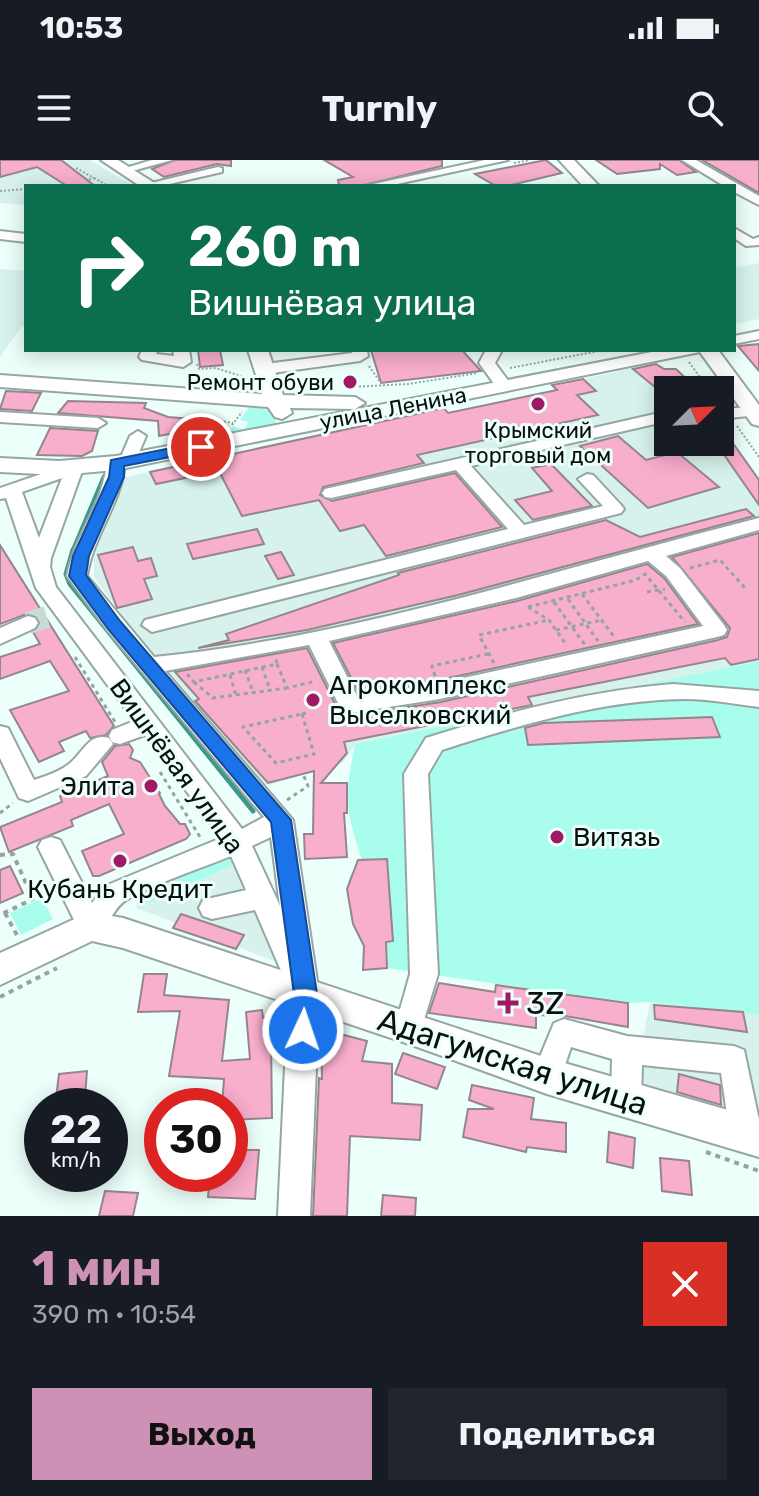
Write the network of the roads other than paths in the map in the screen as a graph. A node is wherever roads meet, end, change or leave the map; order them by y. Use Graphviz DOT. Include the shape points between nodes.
graph roads {
  1 [pos="108,160"];
  2 [pos="166,160"];
  3 [pos="502,160"];
  4 [pos="566,160"];
  5 [pos="688,160"];
  6 [pos="218,170"];
  7 [pos="138,180"];
  8 [pos="380,184"];
  9 [pos="589,184"];
  10 [pos="730,184"];
  11 [pos="736,188"];
  12 [pos="759,202"];
  13 [pos="736,207"];
  14 [pos="736,233"];
  15 [pos="0,235"];
  16 [pos="24,238"];
  17 [pos="759,241"];
  18 [pos="759,329"];
  19 [pos="736,333"];
  20 [pos="759,335"];
  21 [pos="736,340"];
  22 [pos="149,352"];
  23 [pos="181,352"];
  24 [pos="493,352"];
  25 [pos="638,352"];
  26 [pos="709,352"];
  27 [pos="360,353"];
  28 [pos="337,354"];
  29 [pos="689,354"];
  30 [pos="257,366"];
  31 [pos="0,381"];
  32 [pos="501,383"];
  33 [pos="277,401"];
  34 [pos="734,415"];
  35 [pos="756,416"];
  36 [pos="0,417"];
  37 [pos="654,419"];
  38 [pos="98,423"];
  39 [pos="289,428"];
  40 [pos="138,436"];
  41 [pos="104,464"];
  42 [pos="460,464"];
  43 [pos="0,465"];
  44 [pos="587,479"];
  45 [pos="6,492"];
  46 [pos="331,493"];
  47 [pos="759,524"];
  48 [pos="520,532"];
  49 [pos="653,555"];
  50 [pos="40,567"];
  51 [pos="47,618"];
  52 [pos="152,625"];
  53 [pos="0,637"];
  54 [pos="316,637"];
  55 [pos="148,665"];
  56 [pos="759,699"];
  57 [pos="149,724"];
  58 [pos="0,734"];
  59 [pos="281,812"];
  60 [pos="238,842"];
  61 [pos="51,847"];
  62 [pos="262,897"];
  63 [pos="212,908"];
  64 [pos="90,926"];
  65 [pos="0,970"];
  66 [pos="305,994"];
  67 [pos="409,1027"];
  68 [pos="627,1050"];
  69 [pos="547,1076"];
  70 [pos="626,1100"];
  71 [pos="752,1136"];
  72 [pos="294,1216"];
  1 -- 7 [label="main road"];
  2 -- 7 [label="street"];
  3 -- 8 [label="street"];
  4 -- 9 [label="main road"];
  5 -- 10 [label="street"];
  6 -- 7 [label="street"];
  11 -- 12 [label="street"];
  12 -- 13 [label="street"];
  14 -- 17 [label="street" via="751,243"];
  15 -- 16 [label="street"];
  18 -- 19 [label="street"];
  20 -- 21 [label="street"];
  22 -- 23 [label="street" via="147,357 183,362"];
  24 -- 32 [label="street" via="487,363"];
  25 -- 32 [label="main road, улица Ленина"];
  26 -- 35 [label="main road"];
  27 -- 28 [label="street"];
  28 -- 30 [label="street"];
  29 -- 32 [label="main road, улица Ленина"];
  30 -- 33 [label="main road"];
  31 -- 33 [label="main road, улица Ленина"];
  32 -- 33 [label="main road, улица Ленина" via="355,403"];
  32 -- 39 [label="main road, улица Ленина"];
  33 -- 39 [label="main road"];
  34 -- 35 [label="street"];
  36 -- 38 [label="street"];
  37 -- 42 [label="street"];
  39 -- 41 [label="main road, улица Ленина"];
  40 -- 41 [label="street"];
  41 -- 43 [label="main road"];
  41 -- 45 [label="street, улица Ленина"];
  41 -- 50 [label="street" via="73,473"];
  41 -- 55 [label="street, Вишнёвая улица" via="116,477 77,576"];
  42 -- 46 [label="street"];
  42 -- 48 [label="street"];
  44 -- 48 [label="street" via="615,509"];
  45 -- 50 [label="street, Вишнёвая улица"];
  47 -- 49 [label="street"];
  48 -- 52 [label="street"];
  49 -- 54 [label="street" via="522,599"];
  49 -- 54 [label="street" via="673,572 717,630 440,691 350,705"];
  50 -- 51 [label="street, Вишнёвая улица"];
  51 -- 53 [label="street"];
  51 -- 57 [label="street, Вишнёвая улица"];
  54 -- 55 [label="street" via="275,654 227,663"];
  55 -- 59 [label="street, Вишнёвая улица"];
  56 -- 67 [label="street" via="675,691 595,701 509,719 434,744 416,774 424,974"];
  57 -- 58 [label="street" via="114,738 65,778 28,792"];
  57 -- 60 [label="street, Вишнёвая улица"];
  59 -- 60 [label="street"];
  59 -- 66 [label="street, Вишнёвая улица"];
  60 -- 62 [label="street, Вишнёвая улица"];
  60 -- 64 [label="street" via="114,894"];
  61 -- 64 [label="street"];
  62 -- 63 [label="street"];
  62 -- 66 [label="street, Вишнёвая улица"];
  64 -- 65 [label="main road"];
  64 -- 66 [label="main road, Адагумская улица"];
  66 -- 67 [label="main road, Адагумская улица"];
  66 -- 72 [label="street"];
  67 -- 69 [label="main road, Адагумская улица"];
  68 -- 69 [label="street" via="564,1032"];
  68 -- 70 [label="street"];
  68 -- 71 [label="street" via="734,1060"];
  69 -- 70 [label="main road, Адагумская улица"];
  70 -- 71 [label="main road, Адагумская улица"];
}
